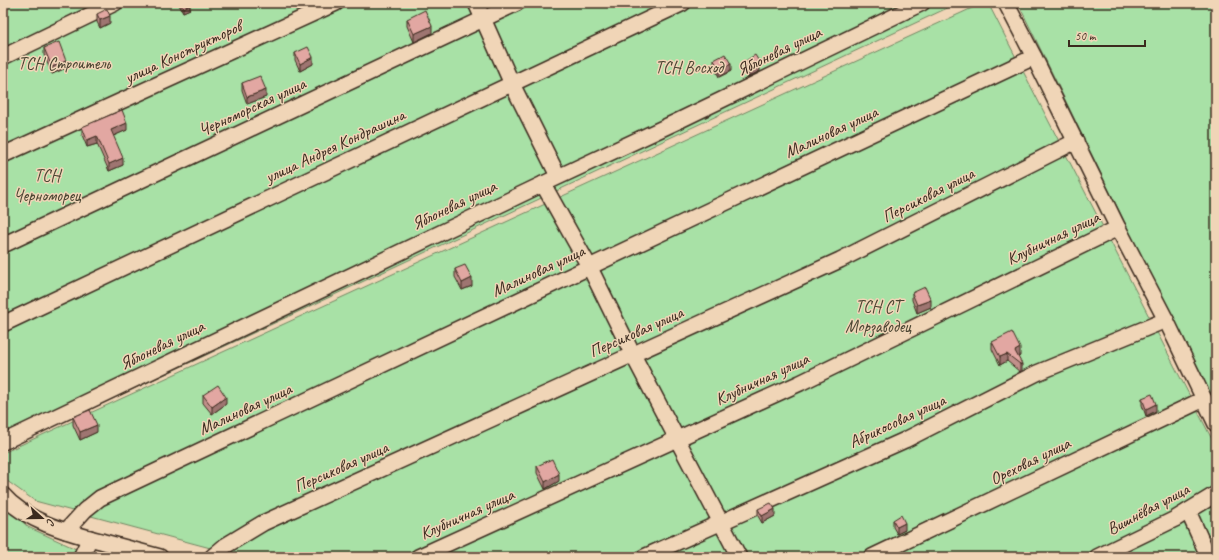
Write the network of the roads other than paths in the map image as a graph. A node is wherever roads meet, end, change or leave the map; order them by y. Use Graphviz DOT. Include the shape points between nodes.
graph roads {
  1 [pos="115,3"];
  2 [pos="336,3"];
  3 [pos="476,3"];
  4 [pos="517,3"];
  5 [pos="683,3"];
  6 [pos="922,3"];
  7 [pos="1006,3"];
  8 [pos="484,19"];
  9 [pos="3,57"];
  10 [pos="1034,57"];
  11 [pos="512,84"];
  12 [pos="1076,141"];
  13 [pos="3,156"];
  14 [pos="558,176"];
  15 [pos="542,184"];
  16 [pos="1118,228"];
  17 [pos="3,245"];
  18 [pos="590,268"];
  19 [pos="1166,320"];
  20 [pos="3,324"];
  21 [pos="633,355"];
  22 [pos="1204,399"];
  23 [pos="1216,424"];
  24 [pos="678,439"];
  25 [pos="3,442"];
  26 [pos="1216,494"];
  27 [pos="3,495"];
  28 [pos="1188,511"];
  29 [pos="721,522"];
  30 [pos="66,532"];
  31 [pos="90,538"];
  32 [pos="81,557"];
  33 [pos="160,557"];
  34 [pos="212,557"];
  35 [pos="418,557"];
  36 [pos="644,557"];
  37 [pos="739,557"];
  38 [pos="872,557"];
  39 [pos="1097,557"];
  40 [pos="1210,557"];
  1 -- 9 [label="street"];
  2 -- 13 [label="street, улица Конструкторов"];
  3 -- 8 [label="street"];
  4 -- 8 [label="street, Черноморская улица"];
  5 -- 11 [label="street, улица Андрея Кондрашина"];
  6 -- 14 [label="street, Яблоневая улица"];
  7 -- 10 [label="street"];
  8 -- 11 [label="street"];
  8 -- 17 [label="street, Черноморская улица"];
  10 -- 12 [label="street"];
  10 -- 18 [label="street, Малиновая улица"];
  11 -- 14 [label="street"];
  11 -- 20 [label="street, улица Андрея Кондрашина"];
  12 -- 16 [label="street"];
  12 -- 21 [label="street, Персиковая улица" via="840,260"];
  14 -- 15 [label="street, Яблоневая улица"];
  15 -- 18 [label="street"];
  15 -- 25 [label="street, Яблоневая улица"];
  16 -- 19 [label="street"];
  16 -- 24 [label="street, Клубничная улица" via="800,383"];
  18 -- 21 [label="street"];
  18 -- 30 [label="street, Малиновая улица" via="100,498 85,510"];
  19 -- 22 [label="street"];
  19 -- 29 [label="street, Абрикосовая улица" via="1037,374 905,440"];
  21 -- 24 [label="street"];
  21 -- 34 [label="street, Персиковая улица" via="263,523 224,546"];
  22 -- 23 [label="street"];
  22 -- 38 [label="street, Ореховая улица"];
  24 -- 29 [label="street"];
  24 -- 35 [label="street, Клубничная улица"];
  26 -- 28 [label="street, Вишнёвая улица"];
  27 -- 30 [label="street" via="30,516"];
  28 -- 39 [label="street, Вишнёвая улица"];
  28 -- 40 [label="street"];
  29 -- 36 [label="street, Абрикосовая улица"];
  29 -- 37 [label="street"];
  30 -- 31 [label="street"];
  31 -- 32 [label="street"];
  31 -- 33 [label="street"];
}
